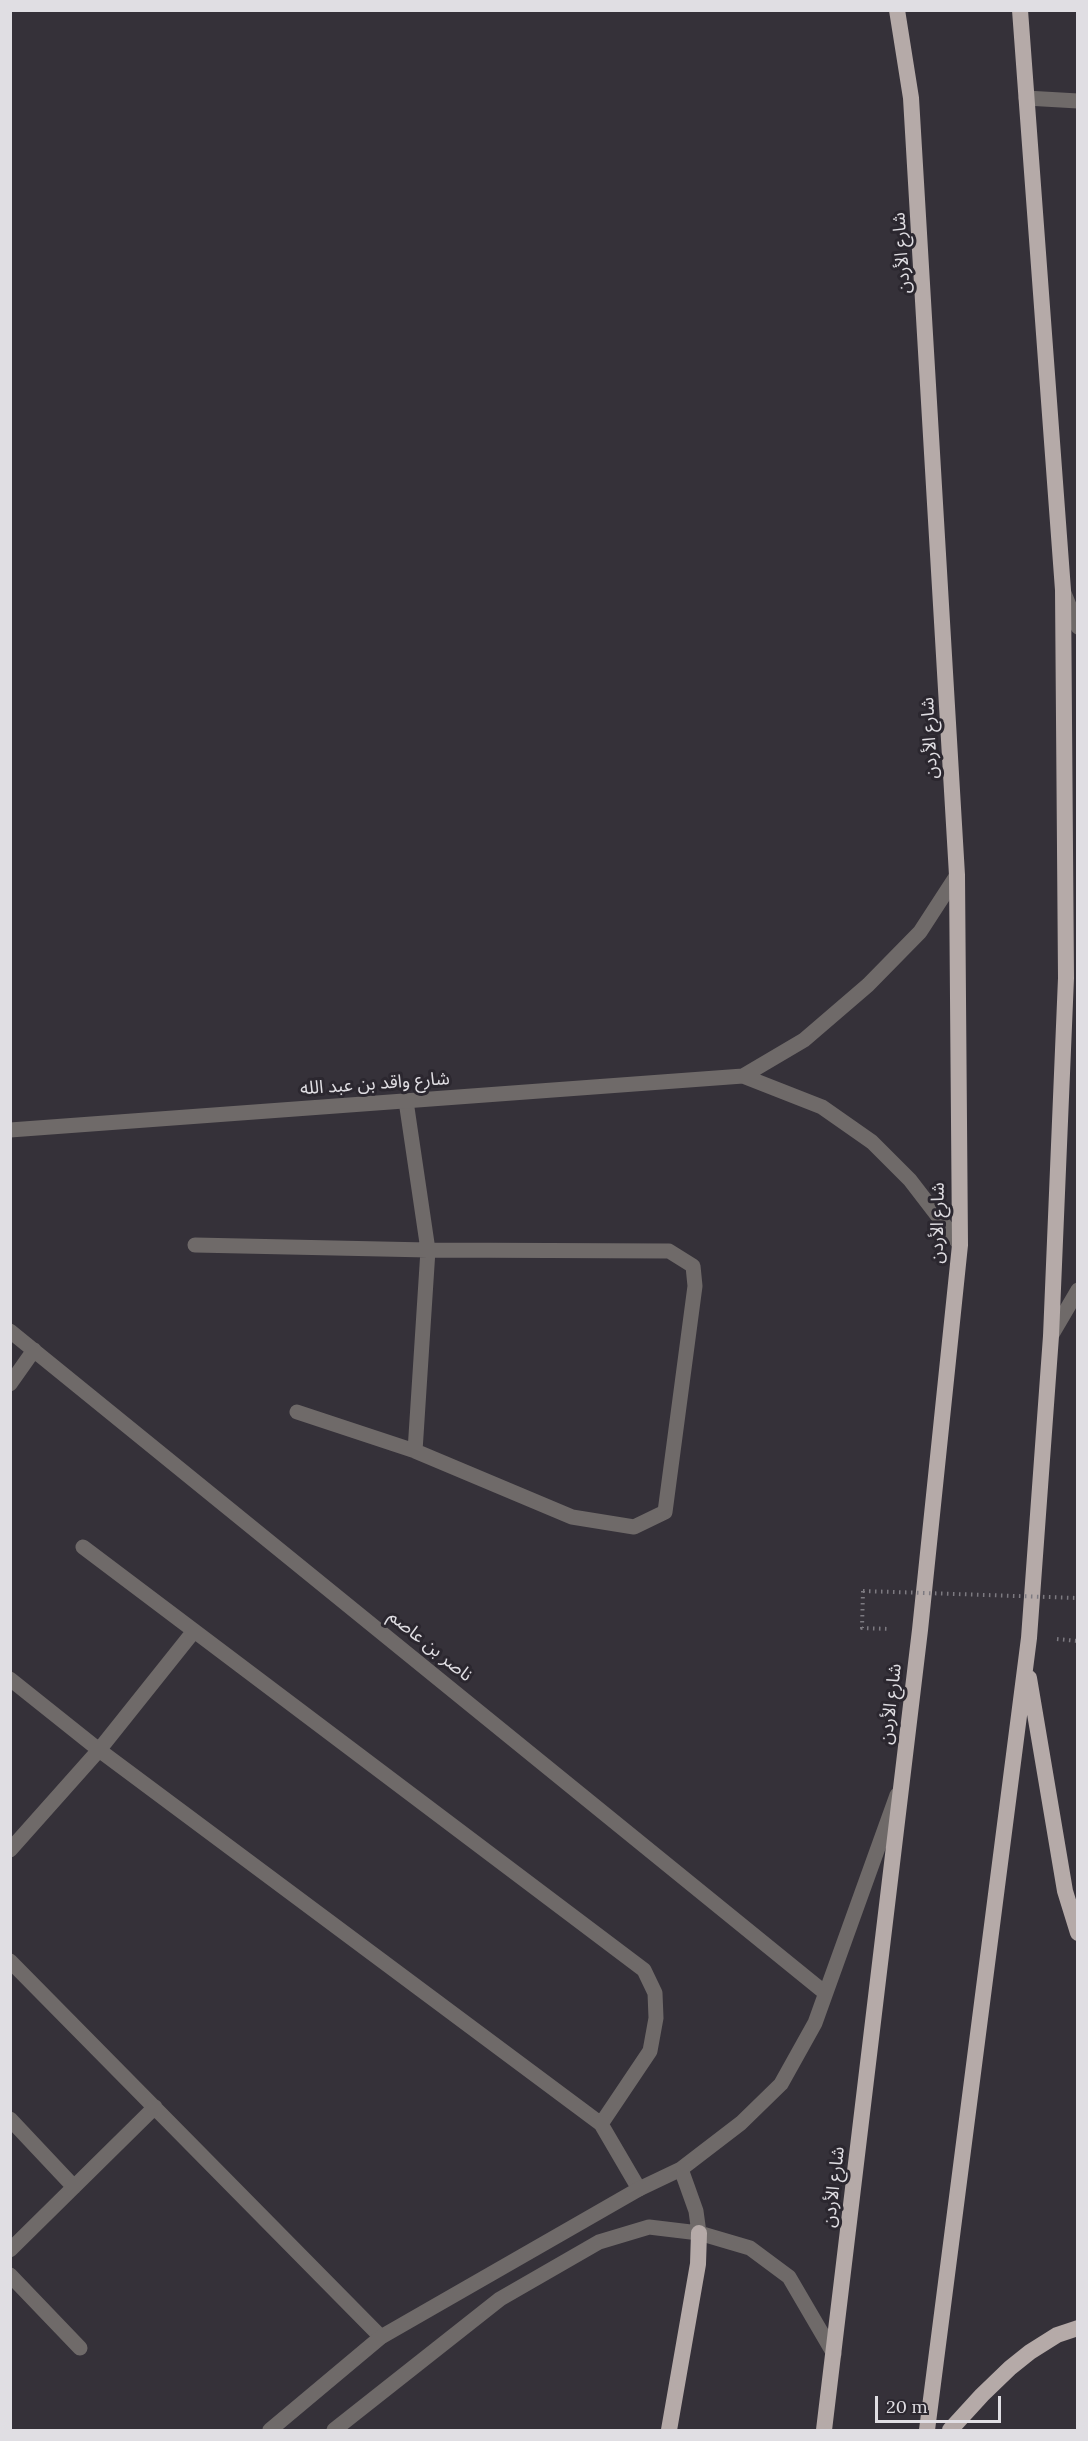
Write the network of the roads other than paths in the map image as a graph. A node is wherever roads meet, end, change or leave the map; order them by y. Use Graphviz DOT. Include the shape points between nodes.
graph roads {
  1 [pos="897,10"];
  2 [pos="1020,10"];
  3 [pos="1026,98"];
  4 [pos="1077,101"];
  5 [pos="1063,590"];
  6 [pos="1077,627"];
  7 [pos="957,875"];
  8 [pos="743,1076"];
  9 [pos="406,1101"];
  10 [pos="10,1130"];
  11 [pos="195,1245"];
  12 [pos="960,1245"];
  13 [pos="428,1250"];
  14 [pos="1077,1290"];
  15 [pos="10,1331"];
  16 [pos="1051,1336"];
  17 [pos="34,1350"];
  18 [pos="10,1384"];
  19 [pos="297,1412"];
  20 [pos="415,1451"];
  21 [pos="83,1547"];
  22 [pos="194,1631"];
  23 [pos="1026,1661"];
  24 [pos="10,1679"];
  25 [pos="99,1750"];
  26 [pos="902,1781"];
  27 [pos="10,1850"];
  28 [pos="1077,1933"];
  29 [pos="10,1961"];
  30 [pos="824,1992"];
  31 [pos="155,2107"];
  32 [pos="10,2119"];
  33 [pos="601,2124"];
  34 [pos="681,2169"];
  35 [pos="74,2187"];
  36 [pos="639,2189"];
  37 [pos="699,2233"];
  38 [pos="10,2250"];
  39 [pos="10,2275"];
  40 [pos="1077,2328"];
  41 [pos="381,2337"];
  42 [pos="80,2348"];
  43 [pos="834,2354"];
  44 [pos="270,2430"];
  45 [pos="334,2430"];
  46 [pos="669,2430"];
  47 [pos="824,2430"];
  48 [pos="927,2430"];
  49 [pos="950,2430"];
  1 -- 7 [label="highway, شارع الأردن" via="911,98"];
  2 -- 3 [label="highway"];
  3 -- 4 [label="street"];
  3 -- 5 [label="highway"];
  5 -- 6 [label="street"];
  5 -- 16 [label="highway" via="1066,978"];
  7 -- 8 [label="street, شارع واقد بن عبد الله" via="920,932 868,985 804,1040"];
  7 -- 12 [label="highway, شارع الأردن"];
  8 -- 9 [label="street, شارع واقد بن عبد الله"];
  8 -- 12 [label="street, شارع واقد بن عبد الله" via="822,1107 872,1142 910,1180"];
  9 -- 10 [label="street, شارع واقد بن عبد الله"];
  9 -- 13 [label="street"];
  11 -- 13 [label="street"];
  12 -- 26 [label="highway, شارع الأردن"];
  13 -- 20 [label="street"];
  13 -- 20 [label="street" via="669,1251 693,1266 694,1286 665,1512 634,1527 572,1517"];
  14 -- 16 [label="street"];
  15 -- 17 [label="street, ناصر بن عاصم"];
  16 -- 23 [label="highway"];
  17 -- 18 [label="street"];
  17 -- 30 [label="street, ناصر بن عاصم"];
  19 -- 20 [label="street"];
  21 -- 22 [label="street"];
  22 -- 25 [label="street"];
  22 -- 33 [label="street" via="644,1970 655,1993 656,2019 650,2051"];
  23 -- 28 [label="highway" via="1065,1891"];
  23 -- 48 [label="highway"];
  24 -- 25 [label="street"];
  25 -- 27 [label="street"];
  25 -- 33 [label="street"];
  26 -- 30 [label="street"];
  26 -- 43 [label="highway, شارع الأردن"];
  29 -- 31 [label="street"];
  30 -- 34 [label="street" via="815,2023 781,2084 741,2123"];
  31 -- 35 [label="street"];
  31 -- 41 [label="street"];
  32 -- 35 [label="street"];
  33 -- 36 [label="street"];
  34 -- 36 [label="street"];
  34 -- 37 [label="street" via="696,2211"];
  35 -- 38 [label="street"];
  36 -- 41 [label="street"];
  37 -- 43 [label="street" via="750,2248 789,2277"];
  37 -- 45 [label="street" via="649,2228 599,2242 500,2300"];
  37 -- 46 [label="highway" via="698,2264"];
  39 -- 42 [label="street"];
  40 -- 49 [label="highway" via="1057,2335 1010,2368"];
  41 -- 44 [label="street"];
  43 -- 47 [label="highway, شارع الأردن"];
}
